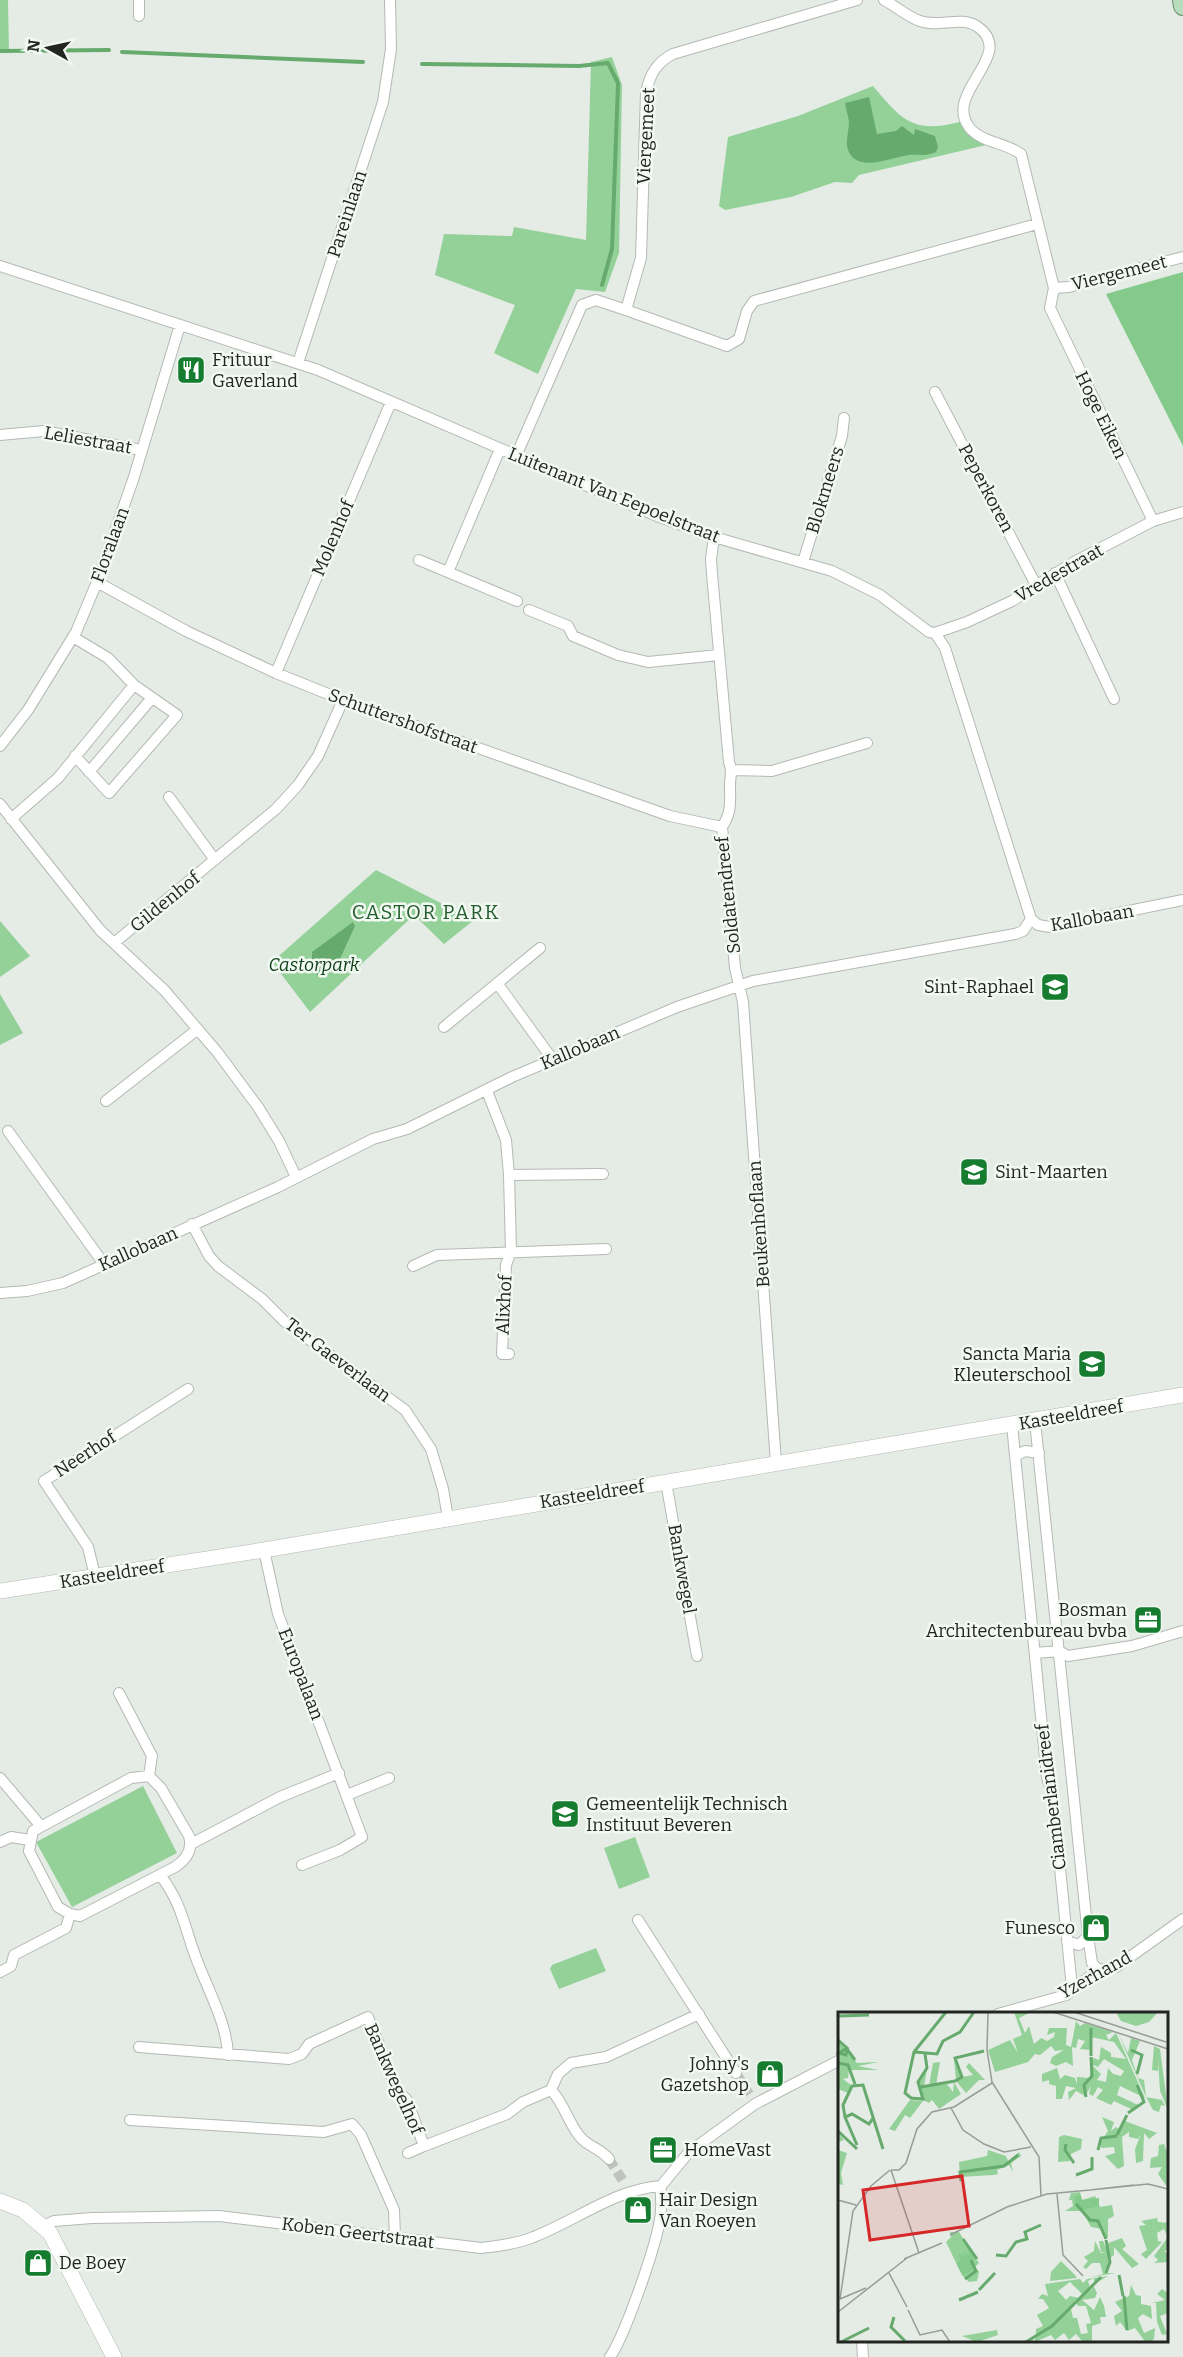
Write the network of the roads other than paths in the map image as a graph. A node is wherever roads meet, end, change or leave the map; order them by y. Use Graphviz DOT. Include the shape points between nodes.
graph roads {
  1 [pos="139,0"];
  2 [pos="390,0"];
  3 [pos="857,0"];
  4 [pos="884,0"];
  5 [pos="1182,0"];
  6 [pos="1183,6"];
  7 [pos="140,16"];
  8 [pos="1037,224"];
  9 [pos="1183,257"];
  10 [pos="0,266"];
  11 [pos="1054,288"];
  12 [pos="1050,309"];
  13 [pos="626,310"];
  14 [pos="180,325"];
  15 [pos="298,363"];
  16 [pos="935,392"];
  17 [pos="391,402"];
  18 [pos="844,418"];
  19 [pos="0,435"];
  20 [pos="500,449"];
  21 [pos="141,450"];
  22 [pos="516,456"];
  23 [pos="1182,515"];
  24 [pos="1153,521"];
  25 [pos="714,537"];
  26 [pos="419,560"];
  27 [pos="803,562"];
  28 [pos="448,572"];
  29 [pos="1055,573"];
  30 [pos="97,582"];
  31 [pos="1036,585"];
  32 [pos="517,601"];
  33 [pos="529,609"];
  34 [pos="935,633"];
  35 [pos="73,637"];
  36 [pos="719,655"];
  37 [pos="276,674"];
  38 [pos="135,685"];
  39 [pos="152,698"];
  40 [pos="1114,699"];
  41 [pos="343,700"];
  42 [pos="867,743"];
  43 [pos="0,746"];
  44 [pos="75,756"];
  45 [pos="733,770"];
  46 [pos="89,772"];
  47 [pos="169,797"];
  48 [pos="0,804"];
  49 [pos="11,819"];
  50 [pos="722,827"];
  51 [pos="215,860"];
  52 [pos="1183,900"];
  53 [pos="1031,919"];
  54 [pos="114,943"];
  55 [pos="540,948"];
  56 [pos="497,983"];
  57 [pos="739,986"];
  58 [pos="444,1027"];
  59 [pos="198,1029"];
  60 [pos="553,1060"];
  61 [pos="487,1091"];
  62 [pos="106,1101"];
  63 [pos="8,1131"];
  64 [pos="603,1174"];
  65 [pos="509,1175"];
  66 [pos="296,1177"];
  67 [pos="192,1224"];
  68 [pos="606,1249"];
  69 [pos="511,1251"];
  70 [pos="104,1264"];
  71 [pos="413,1266"];
  72 [pos="0,1293"];
  73 [pos="509,1354"];
  74 [pos="188,1389"];
  75 [pos="1183,1395"];
  76 [pos="1035,1421"];
  77 [pos="1012,1425"];
  78 [pos="1039,1453"];
  79 [pos="1015,1456"];
  80 [pos="776,1463"];
  81 [pos="666,1482"];
  82 [pos="448,1518"];
  83 [pos="264,1550"];
  84 [pos="95,1576"];
  85 [pos="0,1591"];
  86 [pos="1183,1631"];
  87 [pos="1059,1651"];
  88 [pos="1035,1653"];
  89 [pos="697,1656"];
  90 [pos="119,1693"];
  91 [pos="339,1773"];
  92 [pos="149,1776"];
  93 [pos="0,1778"];
  94 [pos="389,1778"];
  95 [pos="347,1795"];
  96 [pos="40,1825"];
  97 [pos="30,1840"];
  98 [pos="0,1842"];
  99 [pos="191,1844"];
  100 [pos="302,1865"];
  101 [pos="160,1875"];
  102 [pos="70,1914"];
  103 [pos="1183,1919"];
  104 [pos="638,1920"];
  105 [pos="1088,1936"];
  106 [pos="1067,1941"];
  107 [pos="1098,1970"];
  108 [pos="0,1972"];
  109 [pos="1072,1988"];
  110 [pos="1003,2012"];
  111 [pos="699,2014"];
  112 [pos="139,2047"];
  113 [pos="228,2055"];
  114 [pos="838,2061"];
  115 [pos="736,2073"];
  116 [pos="551,2090"];
  117 [pos="130,2120"];
  118 [pos="424,2146"];
  119 [pos="408,2153"];
  120 [pos="609,2159"];
  121 [pos="661,2186"];
  122 [pos="0,2201"];
  123 [pos="44,2226"];
  124 [pos="395,2237"];
  125 [pos="862,2342"];
  126 [pos="114,2357"];
  127 [pos="610,2357"];
  128 [pos="863,2357"];
  1 -- 7 [label="street"];
  2 -- 15 [label="street, Pareinlaan" via="390,64 383,102"];
  3 -- 13 [label="street, Viergemeet" via="673,54 655,68 646,92 641,258"];
  4 -- 8 [label="street, Viergemeet" via="921,22 959,21 980,28 989,54 985,67 967,90 963,114 976,134 1021,154"];
  5 -- 6 [label="main road"];
  8 -- 11 [label="street, Viergemeet"];
  8 -- 13 [label="street" via="754,301 739,339 728,346"];
  9 -- 11 [label="street, Viergemeet"];
  10 -- 14 [label="street, Luitenant Van Eepoelstraat"];
  11 -- 12 [label="street, Viergemeet"];
  12 -- 24 [label="street, Hoge Eiken"];
  13 -- 22 [label="street" via="596,300 582,305"];
  14 -- 15 [label="street, Luitenant Van Eepoelstraat"];
  14 -- 21 [label="street, Floralaan"];
  15 -- 17 [label="street, Luitenant Van Eepoelstraat"];
  16 -- 31 [label="street, Peperkoren"];
  17 -- 20 [label="street, Luitenant Van Eepoelstraat"];
  17 -- 37 [label="street, Molenhof"];
  18 -- 27 [label="street, Blokmeers" via="842,436"];
  19 -- 21 [label="street, Leliestraat" via="44,430"];
  20 -- 22 [label="street, Luitenant Van Eepoelstraat"];
  20 -- 28 [label="street"];
  21 -- 30 [label="street, Floralaan"];
  22 -- 25 [label="street, Luitenant Van Eepoelstraat"];
  23 -- 24 [label="street, Vredestraat"];
  24 -- 29 [label="street, Vredestraat"];
  25 -- 27 [label="street, Luitenant Van Eepoelstraat"];
  25 -- 36 [label="street, Soldatendreef" via="711,559"];
  26 -- 28 [label="street"];
  27 -- 34 [label="street, Luitenant Van Eepoelstraat" via="858,583"];
  28 -- 32 [label="street"];
  29 -- 31 [label="street, Vredestraat"];
  29 -- 40 [label="street"];
  30 -- 35 [label="street, Floralaan"];
  30 -- 37 [label="street, Schuttershofstraat"];
  31 -- 34 [label="street, Vredestraat" via="1003,605"];
  33 -- 36 [label="street" via="568,626 573,636 618,655 648,662"];
  34 -- 53 [label="street" via="957,681"];
  35 -- 38 [label="street" via="108,658"];
  35 -- 43 [label="street, Floralaan" via="28,710"];
  36 -- 45 [label="street, Soldatendreef" via="729,762"];
  37 -- 41 [label="street, Schuttershofstraat"];
  38 -- 39 [label="street"];
  38 -- 44 [label="street"];
  39 -- 46 [label="street"];
  39 -- 46 [label="street" via="177,715 109,793"];
  41 -- 50 [label="street, Schuttershofstraat" via="670,816"];
  41 -- 51 [label="street, Gildenhof" via="318,756 298,785 276,809"];
  42 -- 45 [label="street" via="772,771"];
  44 -- 46 [label="street"];
  44 -- 49 [label="street" via="42,795"];
  45 -- 50 [label="street, Soldatendreef" via="729,817"];
  47 -- 51 [label="street, Gildenhof"];
  48 -- 49 [label="street"];
  49 -- 54 [label="street"];
  50 -- 57 [label="street, Soldatendreef"];
  51 -- 54 [label="street, Gildenhof"];
  52 -- 53 [label="street, Kallobaan" via="1050,927"];
  53 -- 57 [label="street, Kallobaan" via="1023,932"];
  54 -- 59 [label="street"];
  55 -- 56 [label="street"];
  56 -- 58 [label="street"];
  56 -- 60 [label="street"];
  57 -- 60 [label="street, Kallobaan" via="677,1007"];
  57 -- 80 [label="street, Beukenhoflaan"];
  59 -- 62 [label="street"];
  59 -- 66 [label="street" via="258,1107"];
  60 -- 61 [label="street, Kallobaan"];
  61 -- 65 [label="street, Alixhof" via="506,1140"];
  61 -- 66 [label="street, Kallobaan"];
  63 -- 70 [label="street"];
  64 -- 65 [label="street"];
  65 -- 69 [label="street, Alixhof"];
  66 -- 67 [label="street, Kallobaan"];
  67 -- 70 [label="street, Kallobaan"];
  67 -- 82 [label="street, Ter Gaeverlaan" via="218,1266 284,1321 405,1410 431,1449 444,1489"];
  68 -- 69 [label="street, Alixhof"];
  69 -- 71 [label="street, Alixhof" via="437,1255"];
  69 -- 73 [label="street, Alixhof" via="506,1265 502,1354"];
  70 -- 72 [label="street, Kallobaan" via="45,1288"];
  74 -- 84 [label="street, Neerhof" via="44,1480 88,1547"];
  75 -- 76 [label="street, Kasteeldreef"];
  76 -- 77 [label="street, Kasteeldreef"];
  76 -- 78 [label="street, Ciamberlanidreef"];
  77 -- 79 [label="street, Ciamberlanidreef"];
  77 -- 80 [label="street, Kasteeldreef"];
  78 -- 79 [label="street" via="1024,1451"];
  78 -- 87 [label="street, Ciamberlanidreef"];
  79 -- 88 [label="street, Ciamberlanidreef"];
  80 -- 81 [label="street, Kasteeldreef"];
  81 -- 82 [label="street, Kasteeldreef"];
  81 -- 89 [label="street, Bankwegel"];
  82 -- 83 [label="street, Kasteeldreef"];
  83 -- 84 [label="street, Kasteeldreef"];
  83 -- 91 [label="street, Europalaan" via="278,1614"];
  84 -- 85 [label="street, Kasteeldreef"];
  86 -- 87 [label="street" via="1132,1646 1068,1656"];
  87 -- 88 [label="street"];
  87 -- 105 [label="street, Ciamberlanidreef"];
  88 -- 106 [label="street, Ciamberlanidreef"];
  90 -- 92 [label="street" via="152,1756"];
  91 -- 95 [label="street, Europalaan"];
  91 -- 99 [label="street" via="280,1797"];
  92 -- 96 [label="street" via="131,1778"];
  92 -- 99 [label="street" via="161,1788"];
  93 -- 96 [label="street"];
  94 -- 95 [label="street"];
  95 -- 100 [label="street, Europalaan" via="362,1837"];
  96 -- 97 [label="street"];
  97 -- 98 [label="street" via="11,1837"];
  97 -- 102 [label="street" via="29,1851 58,1907"];
  99 -- 101 [label="street" via="182,1862"];
  101 -- 102 [label="street" via="80,1916"];
  101 -- 113 [label="street" via="185,1918 189,1941 226,2036"];
  102 -- 108 [label="street" via="66,1928 14,1955 11,1966"];
  103 -- 107 [label="street, Yzerhand" via="1116,1967"];
  104 -- 111 [label="street"];
  105 -- 106 [label="street" via="1079,1945"];
  105 -- 107 [label="street, Ciamberlanidreef" via="1092,1963"];
  106 -- 109 [label="street, Ciamberlanidreef"];
  107 -- 109 [label="street, Yzerhand"];
  109 -- 110 [label="street, Yzerhand" via="1066,1995"];
  111 -- 115 [label="street"];
  111 -- 116 [label="street" via="606,2057 571,2063 558,2074"];
  112 -- 113 [label="street, Bankwegelhof"];
  113 -- 118 [label="street, Bankwegelhof" via="289,2058 302,2054 309,2044 368,2017 396,2090 407,2100"];
  114 -- 121 [label="street" via="753,2100 689,2152"];
  116 -- 118 [label="street, Bankwegelhof" via="507,2114"];
  116 -- 120 [label="street" via="560,2098 582,2139"];
  117 -- 124 [label="street" via="324,2132 352,2124 361,2135 394,2210"];
  118 -- 119 [label="street, Bankwegelhof"];
  121 -- 124 [label="street, Koben Geertstraat" via="627,2188 532,2238 510,2244 481,2248"];
  121 -- 127 [label="street" via="662,2210 650,2254"];
  122 -- 123 [label="street" via="23,2210"];
  123 -- 124 [label="street, Koben Geertstraat" via="54,2221 92,2218 219,2216"];
  123 -- 126 [label="street"];
  125 -- 128 [label="street"];
}
